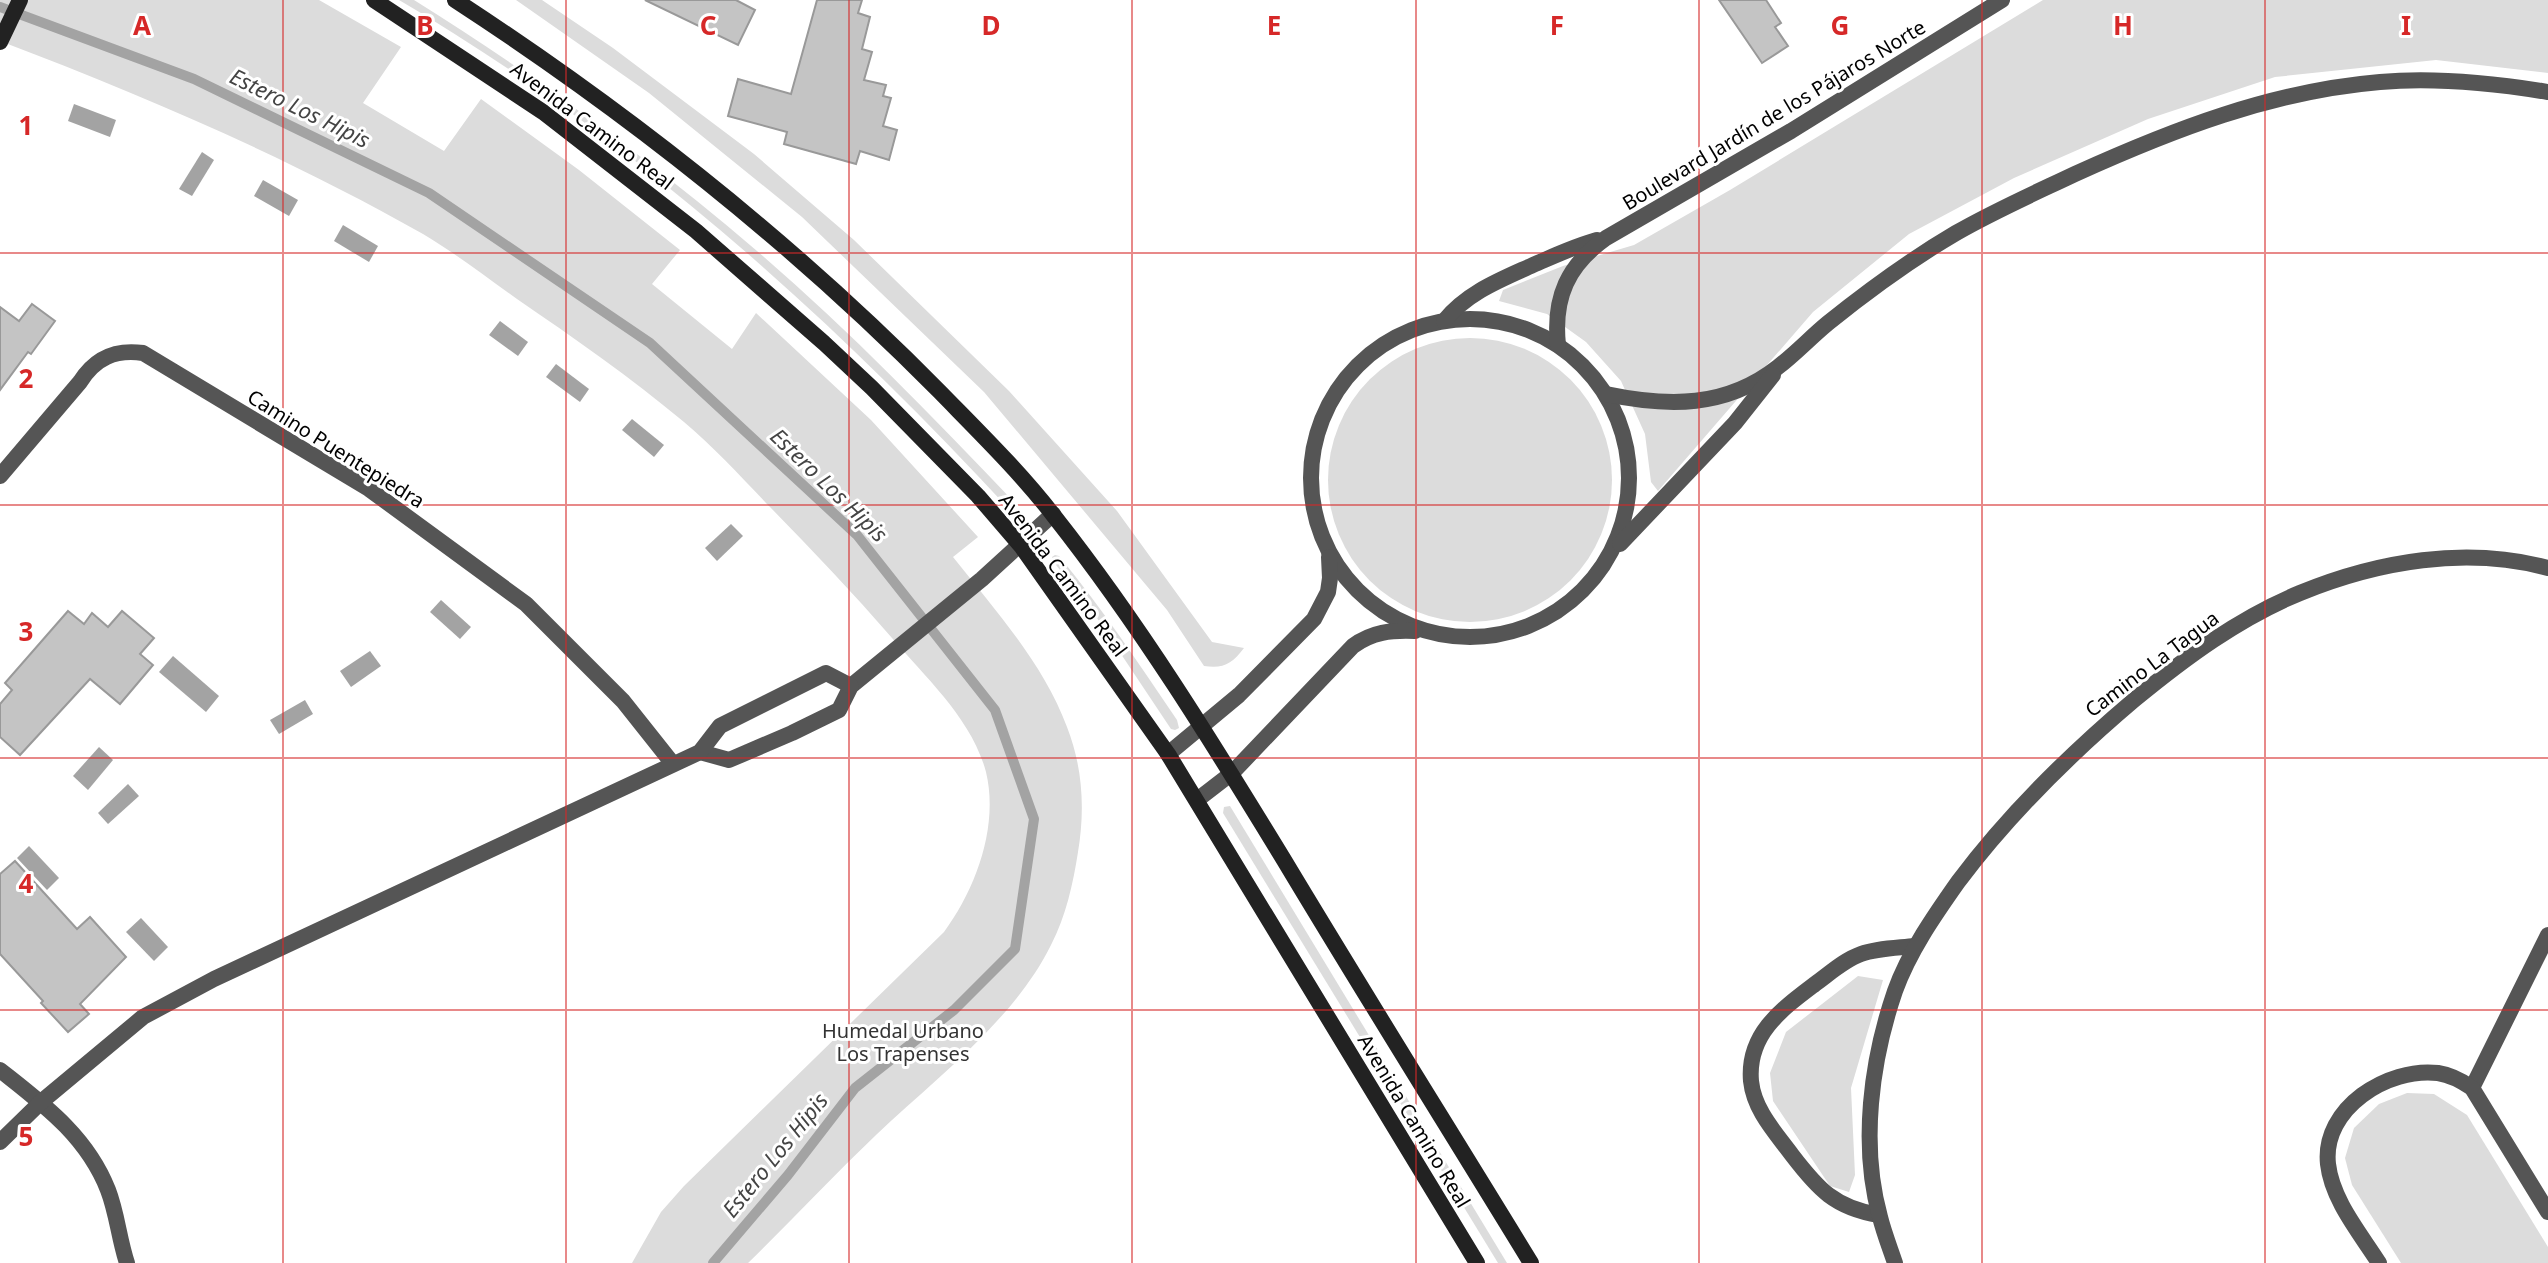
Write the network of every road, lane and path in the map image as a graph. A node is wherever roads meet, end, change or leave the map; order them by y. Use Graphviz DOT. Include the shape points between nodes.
graph roads {
  1 [pos="20,0"];
  2 [pos="374,0"];
  3 [pos="455,0"];
  4 [pos="2002,0"];
  5 [pos="0,42"];
  6 [pos="2548,92"];
  7 [pos="1606,238"];
  8 [pos="1444,321"];
  9 [pos="1558,345"];
  10 [pos="1779,367"];
  11 [pos="1606,394"];
  12 [pos="0,476"];
  13 [pos="1053,514"];
  14 [pos="1021,546"];
  15 [pos="1613,551"];
  16 [pos="1328,552"];
  17 [pos="2548,568"];
  18 [pos="1424,631"];
  19 [pos="851,686"];
  20 [pos="1203,727"];
  21 [pos="700,752"];
  22 [pos="1168,754"];
  23 [pos="673,764"];
  24 [pos="1232,773"];
  25 [pos="1197,800"];
  26 [pos="2548,935"];
  27 [pos="1915,946"];
  28 [pos="0,1070"];
  29 [pos="2472,1088"];
  30 [pos="41,1102"];
  31 [pos="0,1142"];
  32 [pos="2548,1212"];
  33 [pos="1879,1215"];
  34 [pos="127,1263"];
  35 [pos="1477,1263"];
  36 [pos="1531,1263"];
  37 [pos="1895,1263"];
  38 [pos="2379,1263"];
  1 -- 5 [label="main road"];
  2 -- 14 [label="main road, Avenida Camino Real" via="543,112 696,231 872,388"];
  3 -- 13 [label="main road, Avenida Camino Real" via="632,123 773,235 893,345"];
  4 -- 7 [label="street, Boulevard Jardín de los Pájaros Norte" via="1804,124"];
  6 -- 10 [label="street" via="2463,82 2380,81 2212,117 2017,201 1948,238 1867,292"];
  7 -- 8 [label="street, Boulevard Jardín de los Pájaros Norte" via="1568,249 1487,286"];
  7 -- 9 [label="street, Boulevard Jardín de los Pájaros Norte" via="1589,250 1564,285"];
  8 -- 9 [label="street" via="1492,320"];
  8 -- 16 [label="street" via="1392,339 1370,354 1333,395 1313,446 1310,473 1317,527"];
  9 -- 11 [label="street"];
  10 -- 11 [label="street" via="1713,400 1664,403"];
  10 -- 15 [label="street" via="1735,423"];
  11 -- 15 [label="street" via="1625,437 1630,472 1628,507"];
  12 -- 23 [label="street, Camino Puentepiedra" via="88,369 100,359 143,353 369,489 526,604 623,701"];
  13 -- 14 [label="street"];
  13 -- 20 [label="main road, Avenida Camino Real"];
  14 -- 19 [label="street"];
  14 -- 22 [label="main road, Avenida Camino Real"];
  15 -- 18 [label="street" via="1583,591 1532,625 1473,638"];
  16 -- 18 [label="street" via="1358,593"];
  16 -- 20 [label="street" via="1328,592 1314,619"];
  17 -- 27 [label="street, Camino La Tagua" via="2463,557 2379,568 2300,593 2227,630 2090,737 2032,793 1974,861"];
  18 -- 24 [label="street" via="1386,631 1353,646"];
  19 -- 21 [label="street" via="839,710 792,733 729,760"];
  19 -- 21 [label="street" via="826,673 720,726"];
  20 -- 22 [label="street"];
  20 -- 24 [label="main road, Avenida Camino Real"];
  21 -- 23 [label="street"];
  22 -- 25 [label="main road, Avenida Camino Real"];
  23 -- 30 [label="street" via="214,979 143,1017"];
  24 -- 25 [label="street"];
  24 -- 36 [label="main road, Avenida Camino Real"];
  25 -- 35 [label="main road, Avenida Camino Real"];
  26 -- 29 [label="street"];
  27 -- 33 [label="street, Camino La Tagua" via="1882,1033 1874,1078 1872,1170"];
  27 -- 33 [label="street" via="1859,955 1825,977 1770,1022 1751,1065 1760,1110 1812,1180 1840,1204"];
  28 -- 30 [label="street"];
  29 -- 32 [label="street"];
  29 -- 38 [label="street" via="2440,1073 2411,1074 2355,1101 2336,1126 2328,1151 2332,1182"];
  30 -- 31 [label="street"];
  30 -- 34 [label="street" via="63,1121 96,1165 116,1214"];
  33 -- 37 [label="street, Camino La Tagua"];
}
